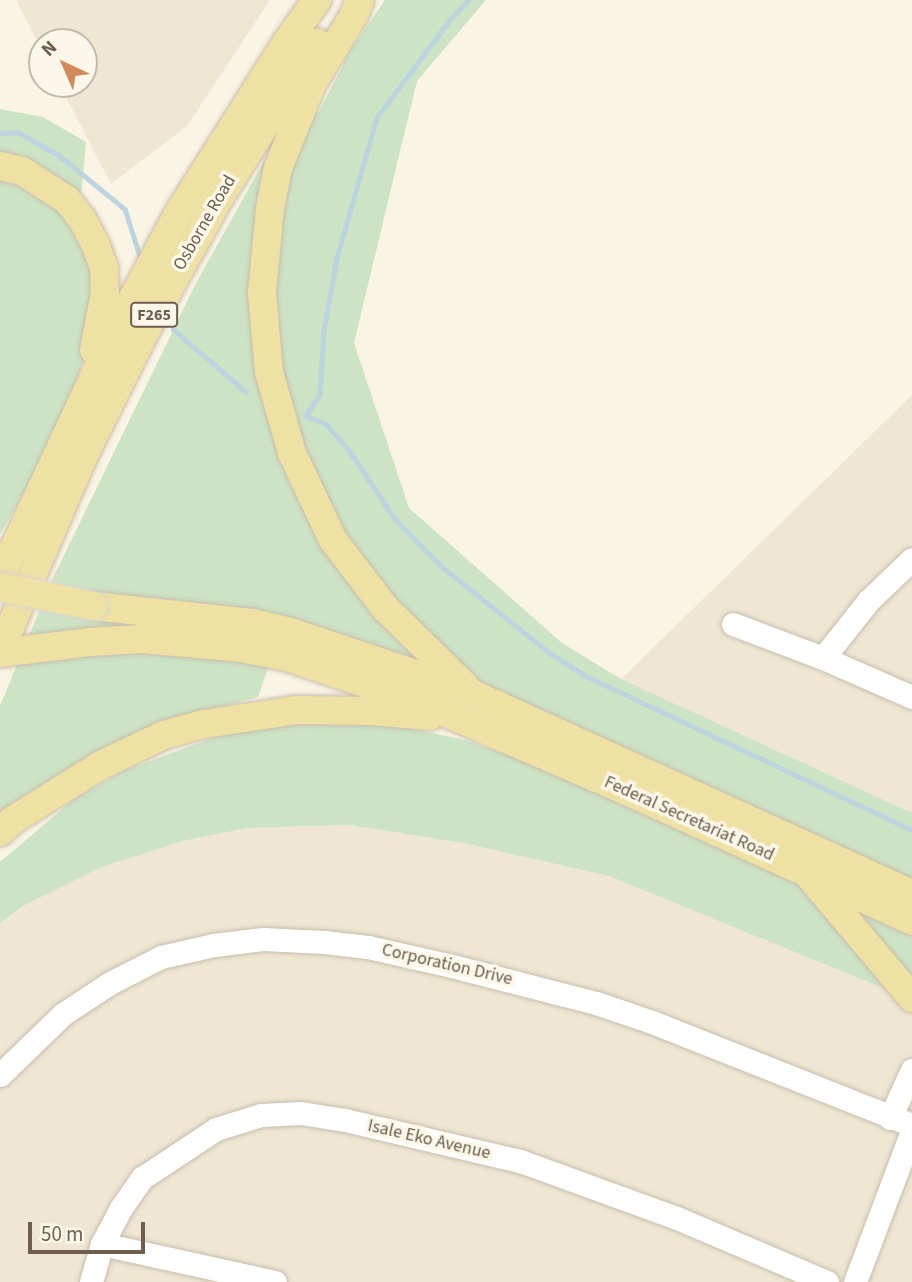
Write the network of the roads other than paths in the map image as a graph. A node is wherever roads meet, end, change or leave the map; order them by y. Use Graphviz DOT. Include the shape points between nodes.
graph roads {
  1 [pos="317,0"];
  2 [pos="348,0"];
  3 [pos="360,0"];
  4 [pos="0,166"];
  5 [pos="78,406"];
  6 [pos="40,489"];
  7 [pos="0,537"];
  8 [pos="912,559"];
  9 [pos="0,578"];
  10 [pos="0,587"];
  11 [pos="733,624"];
  12 [pos="0,652"];
  13 [pos="823,658"];
  14 [pos="423,687"];
  15 [pos="912,698"];
  16 [pos="0,832"];
  17 [pos="807,873"];
  18 [pos="912,894"];
  19 [pos="912,921"];
  20 [pos="912,998"];
  21 [pos="912,1070"];
  22 [pos="0,1076"];
  23 [pos="907,1131"];
  24 [pos="102,1244"];
  25 [pos="91,1282"];
  26 [pos="271,1282"];
  27 [pos="827,1282"];
  28 [pos="855,1282"];
  1 -- 5 [label="main road, Osborne Road / F265" via="178,214"];
  2 -- 12 [label="main road, Osborne Road / F265" via="266,121 170,285 84,455"];
  3 -- 14 [label="main road, Federal Secretariat Road" via="312,84 278,168 262,293 269,372 292,453 333,540 385,608"];
  4 -- 5 [label="main road" via="22,171 66,200 82,219 104,268 102,319"];
  5 -- 6 [label="main road, Osborne Road / F265"];
  6 -- 7 [label="main road"];
  6 -- 9 [label="main road, Osborne Road / F265"];
  8 -- 13 [label="street" via="869,600"];
  10 -- 14 [label="main road, bridge" via="93,606 252,623 291,632"];
  11 -- 13 [label="street"];
  12 -- 14 [label="main road" via="141,639 241,648"];
  13 -- 15 [label="street"];
  14 -- 16 [label="main road" via="164,735 99,766"];
  14 -- 17 [label="main road, Federal Secretariat Road" via="464,721"];
  14 -- 18 [label="main road, Federal Secretariat Road" via="475,695"];
  17 -- 19 [label="main road, Federal Secretariat Road"];
  17 -- 20 [label="main road"];
  21 -- 23 [label="street"];
  22 -- 23 [label="street, Corporation Drive" via="63,1014 161,957 263,939 368,947 571,996 652,1022"];
  23 -- 28 [label="street"];
  24 -- 25 [label="street, Isale Eko Avenue"];
  24 -- 26 [label="street"];
  24 -- 27 [label="street, Isale Eko Avenue" via="142,1178 180,1151 216,1129 261,1115 301,1113 520,1161 677,1218"];
}
